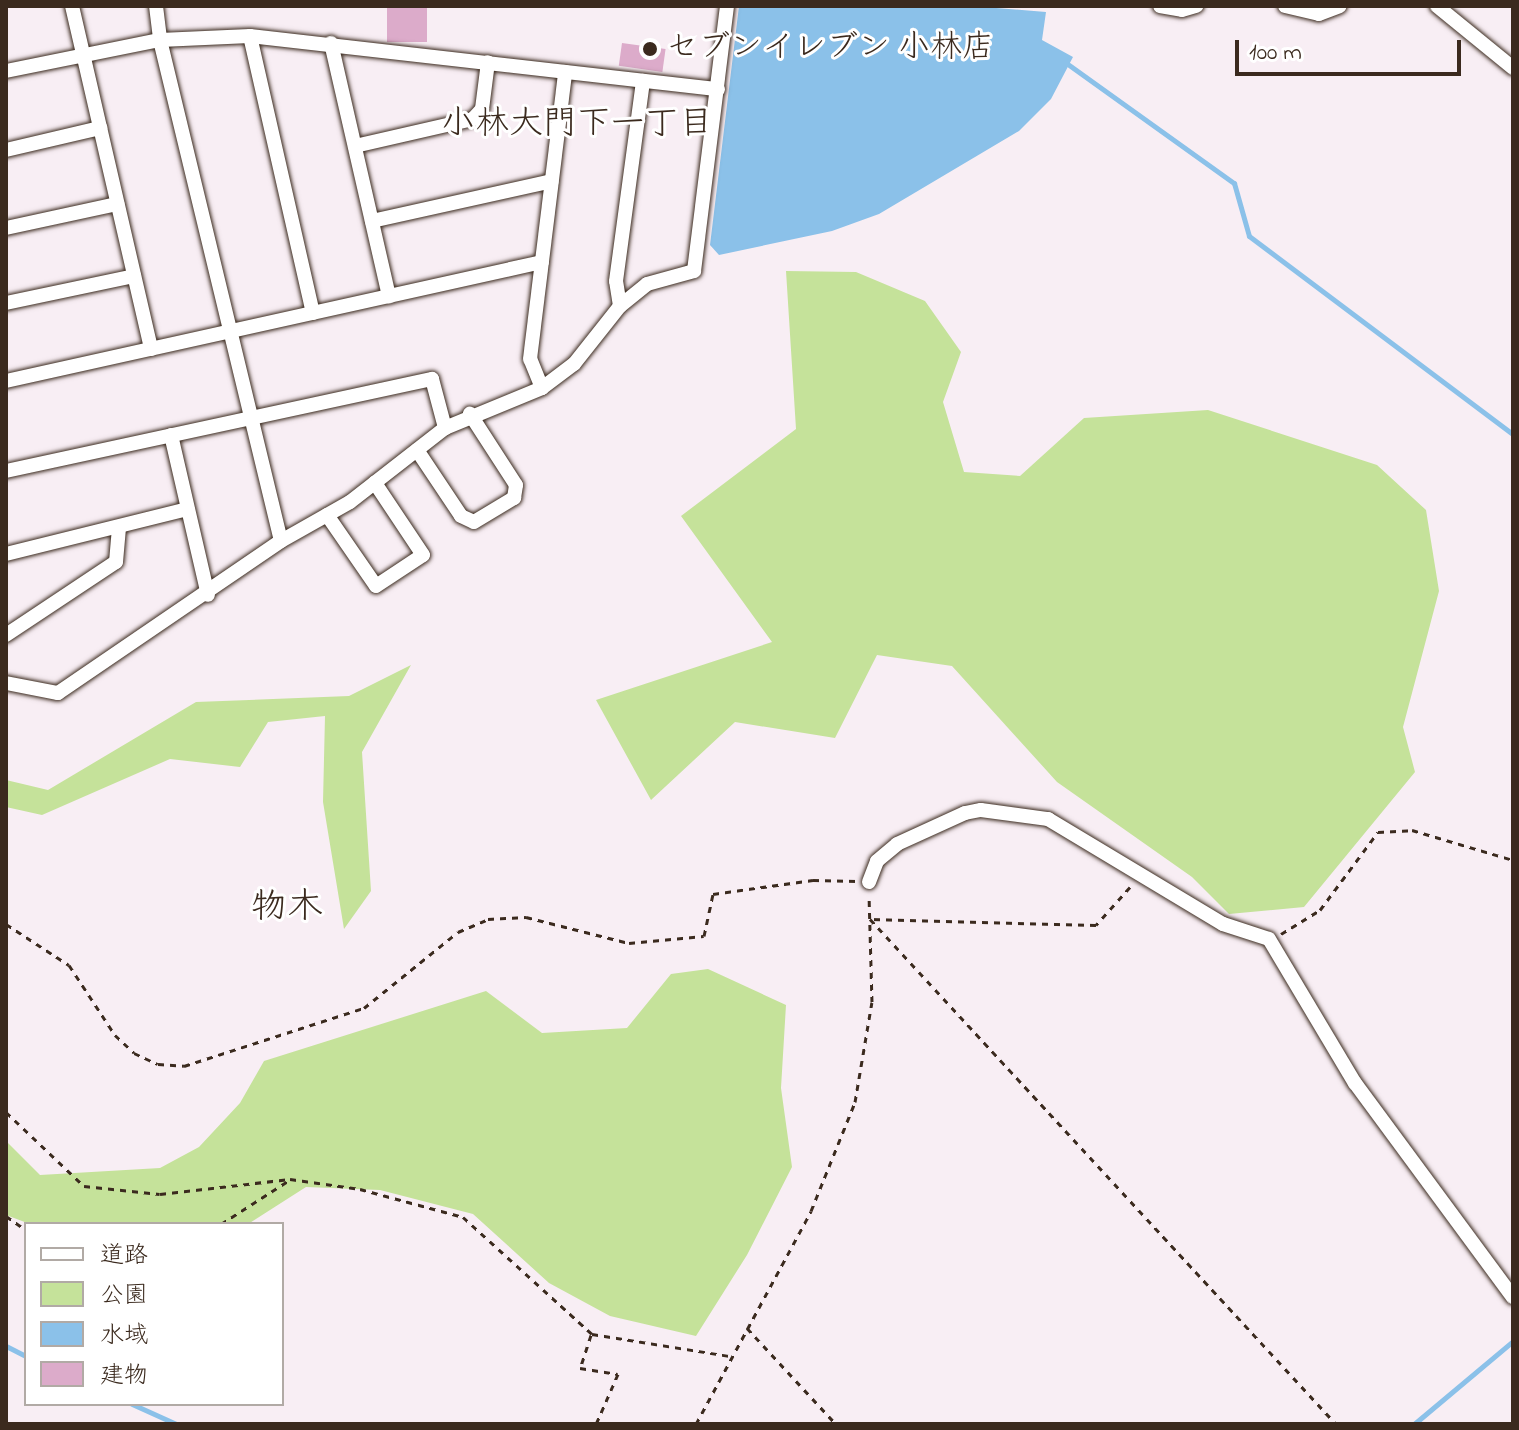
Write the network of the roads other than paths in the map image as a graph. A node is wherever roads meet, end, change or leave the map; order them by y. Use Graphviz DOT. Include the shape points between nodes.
graph roads {
  1 [pos="72,6"];
  2 [pos="156,6"];
  3 [pos="727,6"];
  4 [pos="1160,6"];
  5 [pos="1196,6"];
  6 [pos="1285,6"];
  7 [pos="1340,6"];
  8 [pos="1437,6"];
  9 [pos="250,36"];
  10 [pos="160,40"];
  11 [pos="331,43"];
  12 [pos="83,54"];
  13 [pos="488,62"];
  14 [pos="1513,68"];
  15 [pos="6,71"];
  16 [pos="565,72"];
  17 [pos="643,81"];
  18 [pos="718,89"];
  19 [pos="100,128"];
  20 [pos="355,146"];
  21 [pos="6,150"];
  22 [pos="552,181"];
  23 [pos="117,204"];
  24 [pos="372,221"];
  25 [pos="6,228"];
  26 [pos="542,262"];
  27 [pos="134,276"];
  28 [pos="389,296"];
  29 [pos="6,303"];
  30 [pos="620,306"];
  31 [pos="313,313"];
  32 [pos="234,331"];
  33 [pos="151,349"];
  34 [pos="6,381"];
  35 [pos="542,388"];
  36 [pos="470,414"];
  37 [pos="253,418"];
  38 [pos="445,428"];
  39 [pos="171,435"];
  40 [pos="417,450"];
  41 [pos="6,471"];
  42 [pos="375,483"];
  43 [pos="188,509"];
  44 [pos="327,515"];
  45 [pos="119,528"];
  46 [pos="281,541"];
  47 [pos="6,554"];
  48 [pos="208,595"];
  49 [pos="6,635"];
  50 [pos="6,683"];
  51 [pos="869,882"];
  52 [pos="1513,1297"];
  1 -- 12 [label="street"];
  2 -- 10 [label="street"];
  3 -- 18 [label="street"];
  4 -- 5 [label="street"];
  6 -- 7 [label="street" via="1319,14"];
  8 -- 14 [label="street"];
  9 -- 10 [label="street"];
  9 -- 11 [label="street"];
  9 -- 31 [label="street"];
  10 -- 12 [label="street"];
  10 -- 32 [label="street"];
  11 -- 13 [label="street"];
  11 -- 20 [label="street"];
  12 -- 15 [label="street"];
  12 -- 19 [label="street"];
  13 -- 16 [label="street"];
  13 -- 20 [label="street" via="482,109 473,119"];
  16 -- 17 [label="street"];
  16 -- 22 [label="street"];
  17 -- 18 [label="street"];
  17 -- 30 [label="street" via="616,281"];
  18 -- 30 [label="street" via="694,271 647,284"];
  19 -- 21 [label="street"];
  19 -- 23 [label="street"];
  20 -- 24 [label="street"];
  22 -- 24 [label="street"];
  22 -- 26 [label="street"];
  23 -- 25 [label="street"];
  23 -- 27 [label="street"];
  24 -- 28 [label="street"];
  26 -- 28 [label="street"];
  26 -- 35 [label="street" via="530,359"];
  27 -- 29 [label="street"];
  27 -- 33 [label="street"];
  28 -- 31 [label="street"];
  30 -- 35 [label="street" via="574,364"];
  31 -- 32 [label="street"];
  32 -- 33 [label="street"];
  32 -- 37 [label="street"];
  33 -- 34 [label="street"];
  35 -- 36 [label="street"];
  36 -- 38 [label="street"];
  36 -- 40 [label="street" via="516,485 514,498 474,522 461,516"];
  37 -- 38 [label="street" via="432,379"];
  37 -- 39 [label="street"];
  37 -- 46 [label="street"];
  38 -- 40 [label="street"];
  39 -- 41 [label="street"];
  39 -- 43 [label="street"];
  40 -- 42 [label="street"];
  42 -- 44 [label="street"];
  42 -- 44 [label="street" via="423,555 376,586"];
  43 -- 45 [label="street"];
  43 -- 48 [label="street"];
  44 -- 46 [label="street"];
  45 -- 47 [label="street"];
  45 -- 49 [label="street" via="116,562"];
  46 -- 48 [label="street"];
  48 -- 50 [label="street" via="58,693"];
  51 -- 52 [label="street" via="877,861 926,828 981,810 1048,819 1223,924 1269,939 1355,1083"];
}
